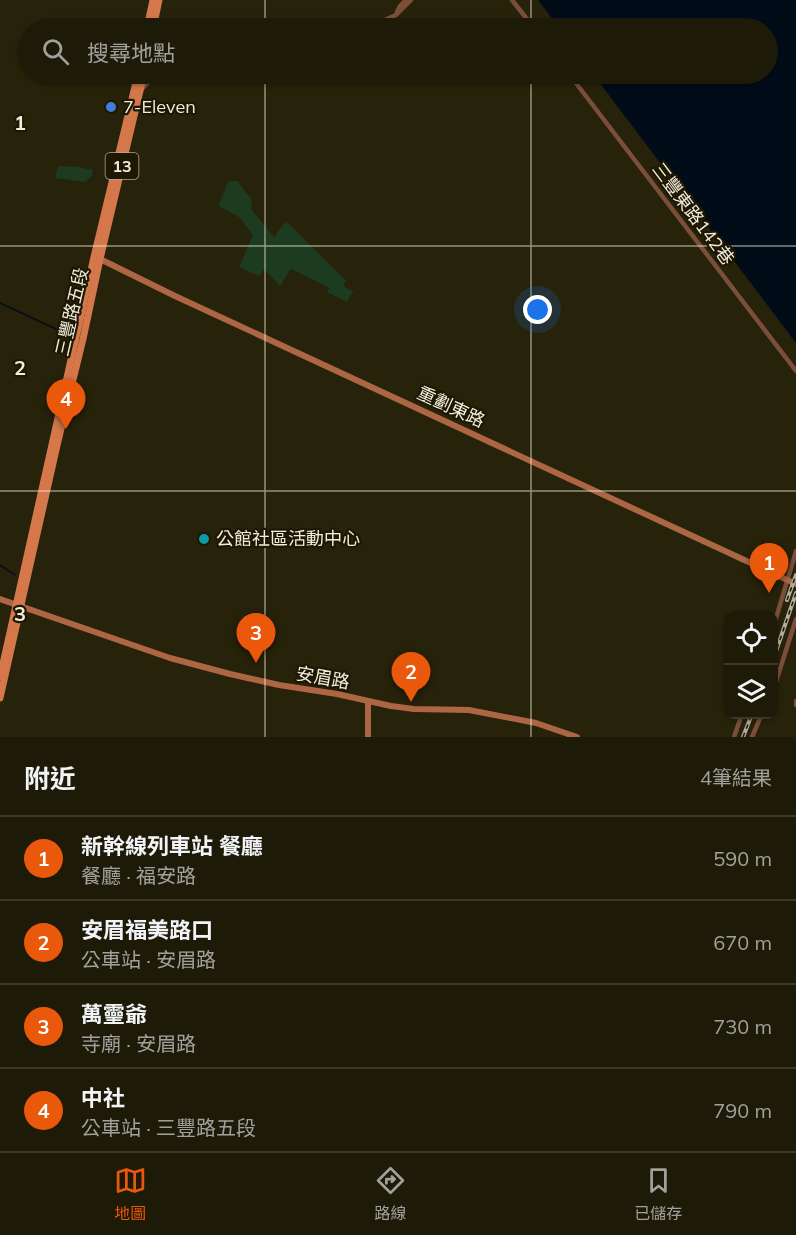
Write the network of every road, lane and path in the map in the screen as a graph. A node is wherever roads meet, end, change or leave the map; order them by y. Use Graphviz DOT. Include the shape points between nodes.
graph roads {
  1 [pos="153,0"];
  2 [pos="159,0"];
  3 [pos="406,0"];
  4 [pos="411,0"];
  5 [pos="512,0"];
  6 [pos="396,15"];
  7 [pos="149,18"];
  8 [pos="155,18"];
  9 [pos="389,18"];
  10 [pos="526,18"];
  11 [pos="138,84"];
  12 [pos="140,84"];
  13 [pos="145,84"];
  14 [pos="577,84"];
  15 [pos="138,91"];
  16 [pos="97,258"];
  17 [pos="796,371"];
  18 [pos="796,551"];
  19 [pos="787,580"];
  20 [pos="796,584"];
  21 [pos="0,599"];
  22 [pos="19,605"];
  23 [pos="778,611"];
  24 [pos="796,619"];
  25 [pos="778,675"];
  26 [pos="0,677"];
  27 [pos="0,698"];
  28 [pos="368,702"];
  29 [pos="740,719"];
  30 [pos="760,719"];
  31 [pos="368,737"];
  32 [pos="577,737"];
  33 [pos="734,737"];
  34 [pos="752,737"];
  1 -- 7 [label="main road"];
  2 -- 8 [label="main road"];
  3 -- 6 [label="street"];
  4 -- 6 [label="street"];
  5 -- 10 [label="street"];
  6 -- 9 [label="street"];
  11 -- 15 [label="main road, 三豐路五段 / 13"];
  12 -- 15 [label="main road, 三豐路五段 / 13"];
  13 -- 15 [label="street"];
  14 -- 17 [label="street, 三豐東路142巷"];
  15 -- 16 [label="main road, 三豐路五段 / 13" via="121,141"];
  16 -- 19 [label="street, 重劃東路"];
  16 -- 22 [label="main road, 三豐路五段 / 13"];
  18 -- 19 [label="street"];
  19 -- 20 [label="street, 重劃東路"];
  19 -- 23 [label="street"];
  21 -- 22 [label="street, 安眉路"];
  22 -- 26 [label="main road, 三豐路五段 / 13"];
  22 -- 27 [label="main road, 三豐路五段 / 13"];
  22 -- 28 [label="street, 安眉路" via="187,663"];
  24 -- 25 [label="street"];
  28 -- 31 [label="street"];
  28 -- 32 [label="street, 安眉路" via="414,709 469,710 536,723"];
  29 -- 33 [label="street"];
  30 -- 34 [label="street"];
}
